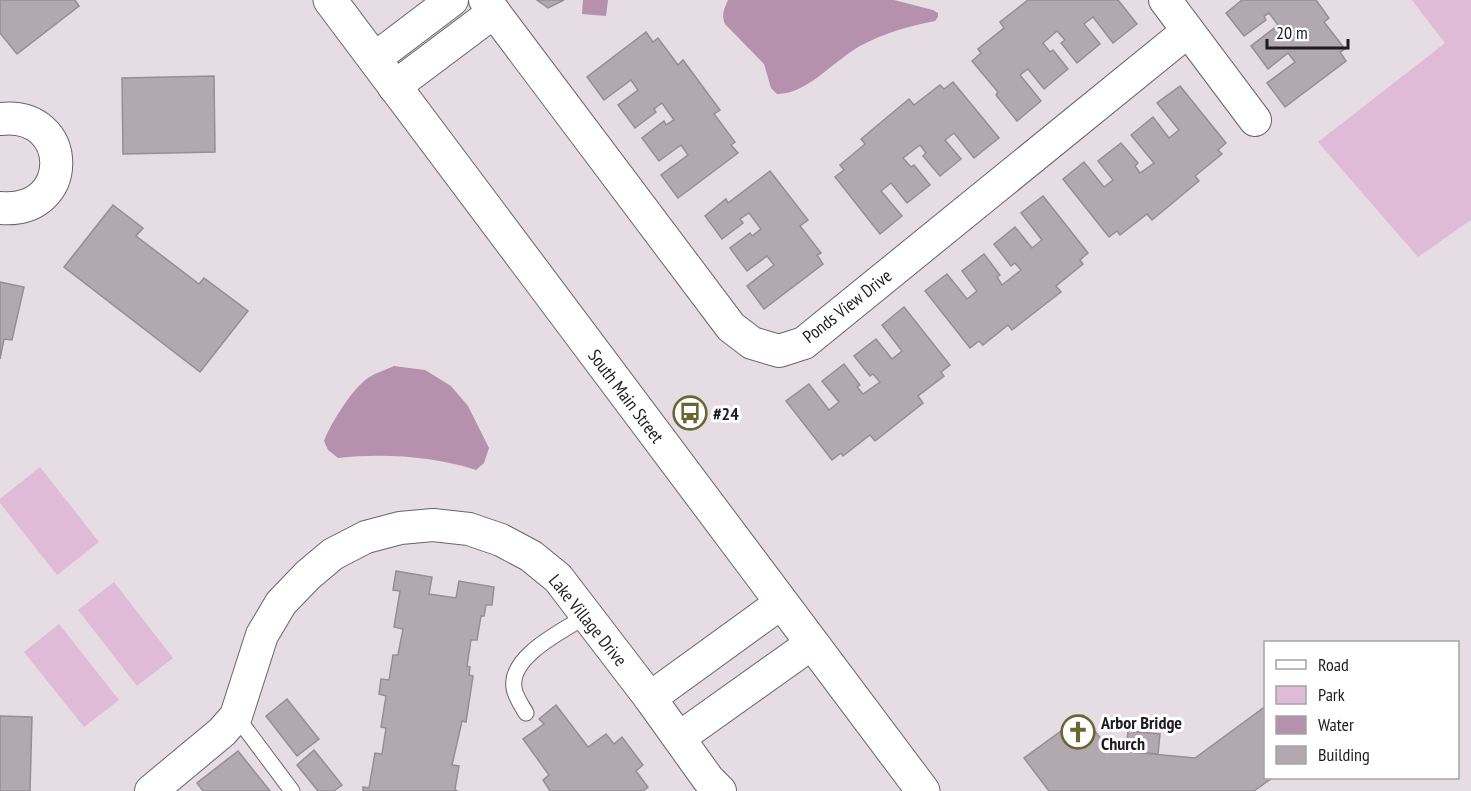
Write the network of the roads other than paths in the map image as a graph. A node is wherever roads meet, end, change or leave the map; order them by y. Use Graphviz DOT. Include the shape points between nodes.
graph roads {
  1 [pos="330,0"];
  2 [pos="452,0"];
  3 [pos="1165,0"];
  4 [pos="489,6"];
  5 [pos="1188,31"];
  6 [pos="374,59"];
  7 [pos="394,87"];
  8 [pos="0,119"];
  9 [pos="1255,120"];
  10 [pos="0,208"];
  11 [pos="781,603"];
  12 [pos="586,616"];
  13 [pos="811,644"];
  14 [pos="650,698"];
  15 [pos="526,713"];
  16 [pos="236,716"];
  17 [pos="679,738"];
  18 [pos="162,788"];
  19 [pos="292,791"];
  20 [pos="720,791"];
  21 [pos="923,791"];
  1 -- 6 [label="street, South Main Street"];
  2 -- 6 [label="street"];
  3 -- 5 [label="street"];
  4 -- 5 [label="street, Ponds View Drive" via="731,327 752,343 779,351 804,343"];
  4 -- 7 [label="street"];
  5 -- 9 [label="street"];
  6 -- 7 [label="street, South Main Street"];
  7 -- 11 [label="street, South Main Street"];
  8 -- 10 [label="street" via="15,118 43,130 57,156 52,185 42,197 15,210"];
  11 -- 13 [label="street, South Main Street"];
  11 -- 14 [label="street"];
  12 -- 14 [label="street, Lake Village Drive"];
  12 -- 15 [label="lane" via="527,655 514,672 513,690"];
  12 -- 16 [label="street, Lake Village Drive" via="558,578 531,556 501,540 469,529 433,525 366,537 333,554 281,603 262,635"];
  13 -- 17 [label="street"];
  13 -- 21 [label="street, South Main Street"];
  14 -- 17 [label="street, Lake Village Drive"];
  16 -- 18 [label="street, Lake Village Drive"];
  16 -- 19 [label="lane"];
  17 -- 20 [label="street, Lake Village Drive"];
}
